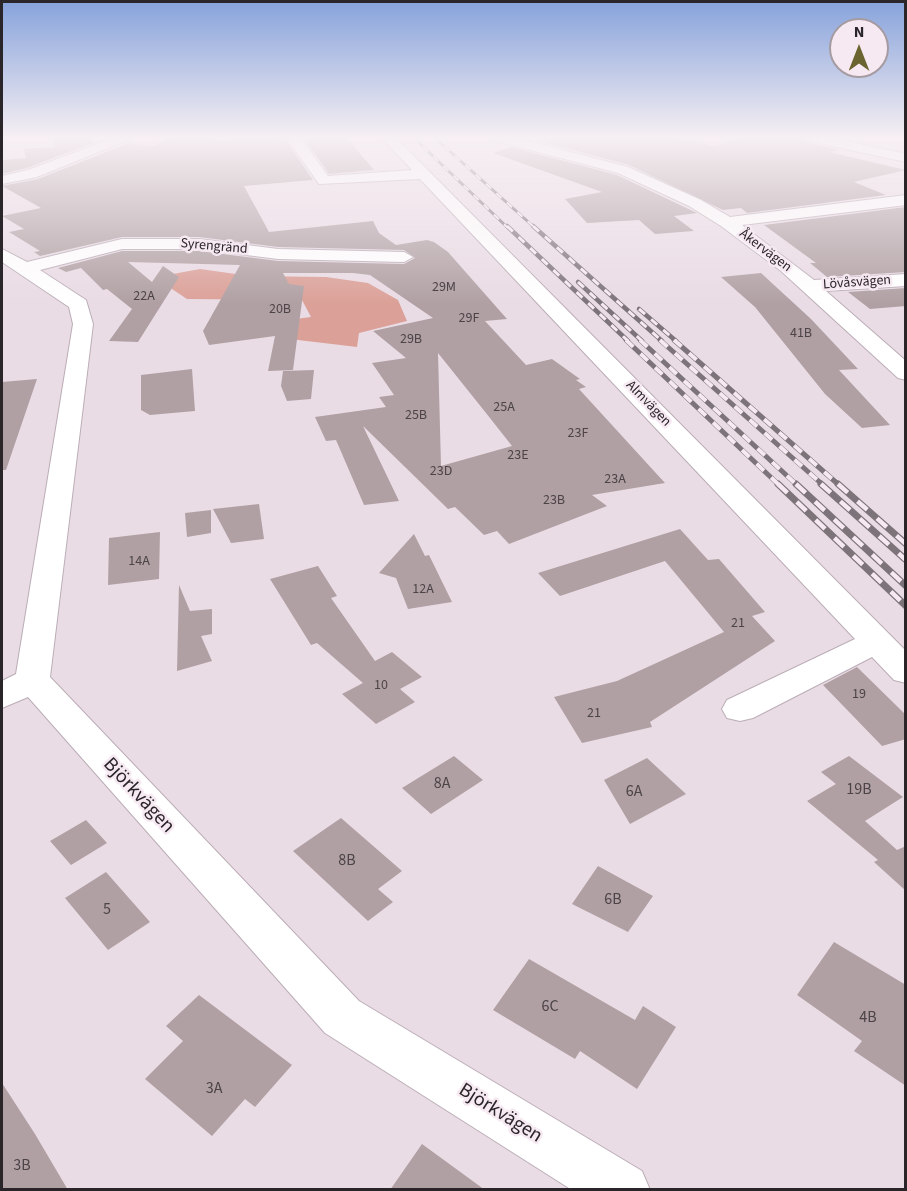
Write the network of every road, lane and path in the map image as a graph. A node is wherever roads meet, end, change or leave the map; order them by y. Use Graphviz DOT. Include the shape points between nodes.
graph roads {
  1 [pos="435,193"];
  2 [pos="673,193"];
  3 [pos="906,200"];
  4 [pos="727,222"];
  5 [pos="404,257"];
  6 [pos="14,261"];
  7 [pos="906,280"];
  8 [pos="809,286"];
  9 [pos="906,373"];
  10 [pos="876,642"];
  11 [pos="906,672"];
  12 [pos="17,688"];
  13 [pos="740,709"];
  14 [pos="623,1190"];
  1 -- 10 [label="street, Almvägen"];
  2 -- 4 [label="street, Åkervägen"];
  3 -- 4 [label="street"];
  4 -- 8 [label="street, Åkervägen"];
  5 -- 6 [label="street, Syrengränd" via="278,254 199,244 153,243"];
  6 -- 12 [label="street, Björkvägen" via="79,304 83,324"];
  7 -- 8 [label="street, Lövåsvägen"];
  8 -- 9 [label="street, Åkervägen"];
  10 -- 11 [label="street, Almvägen"];
  10 -- 13 [label="street"];
  12 -- 14 [label="street, Björkvägen" via="342,1017"];
}
